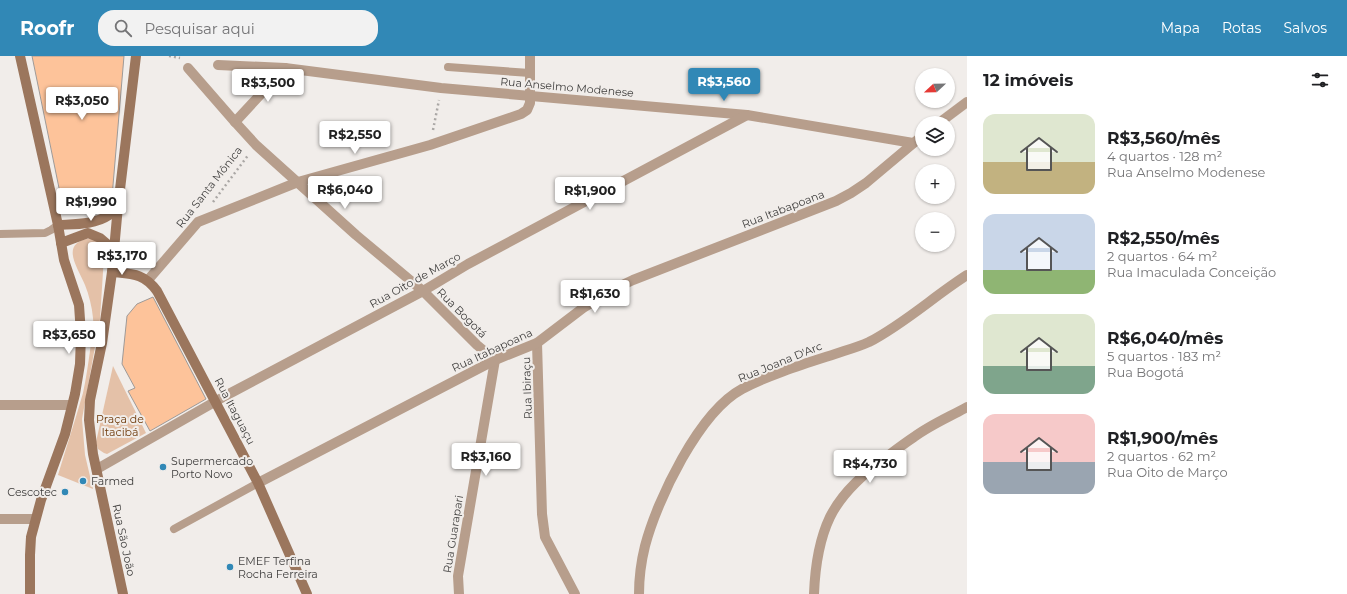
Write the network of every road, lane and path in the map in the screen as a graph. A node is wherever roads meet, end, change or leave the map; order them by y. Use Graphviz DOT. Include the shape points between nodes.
graph roads {
  1 [pos="20,56"];
  2 [pos="136,56"];
  3 [pos="530,56"];
  4 [pos="218,65"];
  5 [pos="448,67"];
  6 [pos="188,68"];
  7 [pos="285,68"];
  8 [pos="530,73"];
  9 [pos="439,96"];
  10 [pos="530,96"];
  11 [pos="967,102"];
  12 [pos="747,115"];
  13 [pos="948,116"];
  14 [pos="235,122"];
  15 [pos="432,135"];
  16 [pos="913,143"];
  17 [pos="256,144"];
  18 [pos="298,182"];
  19 [pos="211,204"];
  20 [pos="118,206"];
  21 [pos="58,225"];
  22 [pos="0,234"];
  23 [pos="61,243"];
  24 [pos="114,250"];
  25 [pos="112,272"];
  26 [pos="967,275"];
  27 [pos="148,280"];
  28 [pos="423,291"];
  29 [pos="537,343"];
  30 [pos="495,360"];
  31 [pos="216,401"];
  32 [pos="72,405"];
  33 [pos="0,406"];
  34 [pos="967,407"];
  35 [pos="96,469"];
  36 [pos="258,483"];
  37 [pos="0,518"];
  38 [pos="36,518"];
  39 [pos="174,529"];
  40 [pos="30,594"];
  41 [pos="124,594"];
  42 [pos="307,594"];
  43 [pos="459,594"];
  44 [pos="575,594"];
  45 [pos="639,594"];
  46 [pos="814,594"];
  1 -- 21 [label="main road"];
  2 -- 20 [label="main road, Rua São João"];
  3 -- 8 [label="street"];
  4 -- 7 [label="street, Rua Anselmo Modenese"];
  5 -- 8 [label="lane"];
  6 -- 14 [label="street, Rua Bogotá"];
  7 -- 10 [label="street, Rua Anselmo Modenese" via="441,88"];
  7 -- 14 [label="street"];
  8 -- 10 [label="street"];
  9 -- 15 [label="path"];
  10 -- 12 [label="street, Rua Anselmo Modenese"];
  10 -- 18 [label="street" via="530,104 522,114 430,145"];
  11 -- 13 [label="street"];
  12 -- 16 [label="street, Rua Anselmo Modenese"];
  12 -- 28 [label="street, Rua Oito de Março"];
  14 -- 17 [label="street, Rua Bogotá"];
  16 -- 29 [label="street, Rua Itabapoana" via="881,171 836,201 614,289 583,308"];
  17 -- 18 [label="street, Rua Bogotá"];
  17 -- 19 [label="path, Rua Santa Mônica"];
  18 -- 27 [label="street, Rua Santa Mônica" via="198,222"];
  18 -- 28 [label="street, Rua Bogotá"];
  20 -- 21 [label="main road" via="109,215 96,220 82,224"];
  20 -- 24 [label="main road, Rua São João"];
  21 -- 22 [label="lane" via="45,233"];
  21 -- 23 [label="main road"];
  23 -- 24 [label="main road" via="88,233 100,238"];
  23 -- 32 [label="main road" via="79,306 81,334 80,364"];
  24 -- 25 [label="main road, Rua São João"];
  25 -- 27 [label="main road" via="136,274"];
  25 -- 35 [label="main road, Rua São João" via="102,343 90,400 89,420"];
  26 -- 45 [label="street, Rua Joana D'Arc" via="870,341 741,390 715,411 704,423 674,473 658,507 644,552"];
  27 -- 31 [label="main road, Rua Itaguaçu" via="157,291"];
  28 -- 30 [label="street, Rua Bogotá"];
  28 -- 31 [label="street, Rua Oito de Março"];
  29 -- 30 [label="street, Rua Itabapoana"];
  29 -- 44 [label="street, Rua Ibiraçu" via="542,514 545,537"];
  30 -- 36 [label="street, Rua Itabapoana"];
  30 -- 43 [label="street, Rua Guarapari" via="458,576"];
  31 -- 35 [label="street, Rua Oito de Março"];
  31 -- 36 [label="main road, Rua Itaguaçu"];
  32 -- 33 [label="street"];
  32 -- 38 [label="main road" via="65,434"];
  34 -- 46 [label="street" via="915,436 872,468 840,502 830,517 824,534 818,556"];
  35 -- 41 [label="main road, Rua São João"];
  36 -- 39 [label="lane, Rua Itabapoana"];
  36 -- 42 [label="main road, Rua Itaguaçu"];
  37 -- 38 [label="street"];
  38 -- 40 [label="main road" via="31,537"];
}
